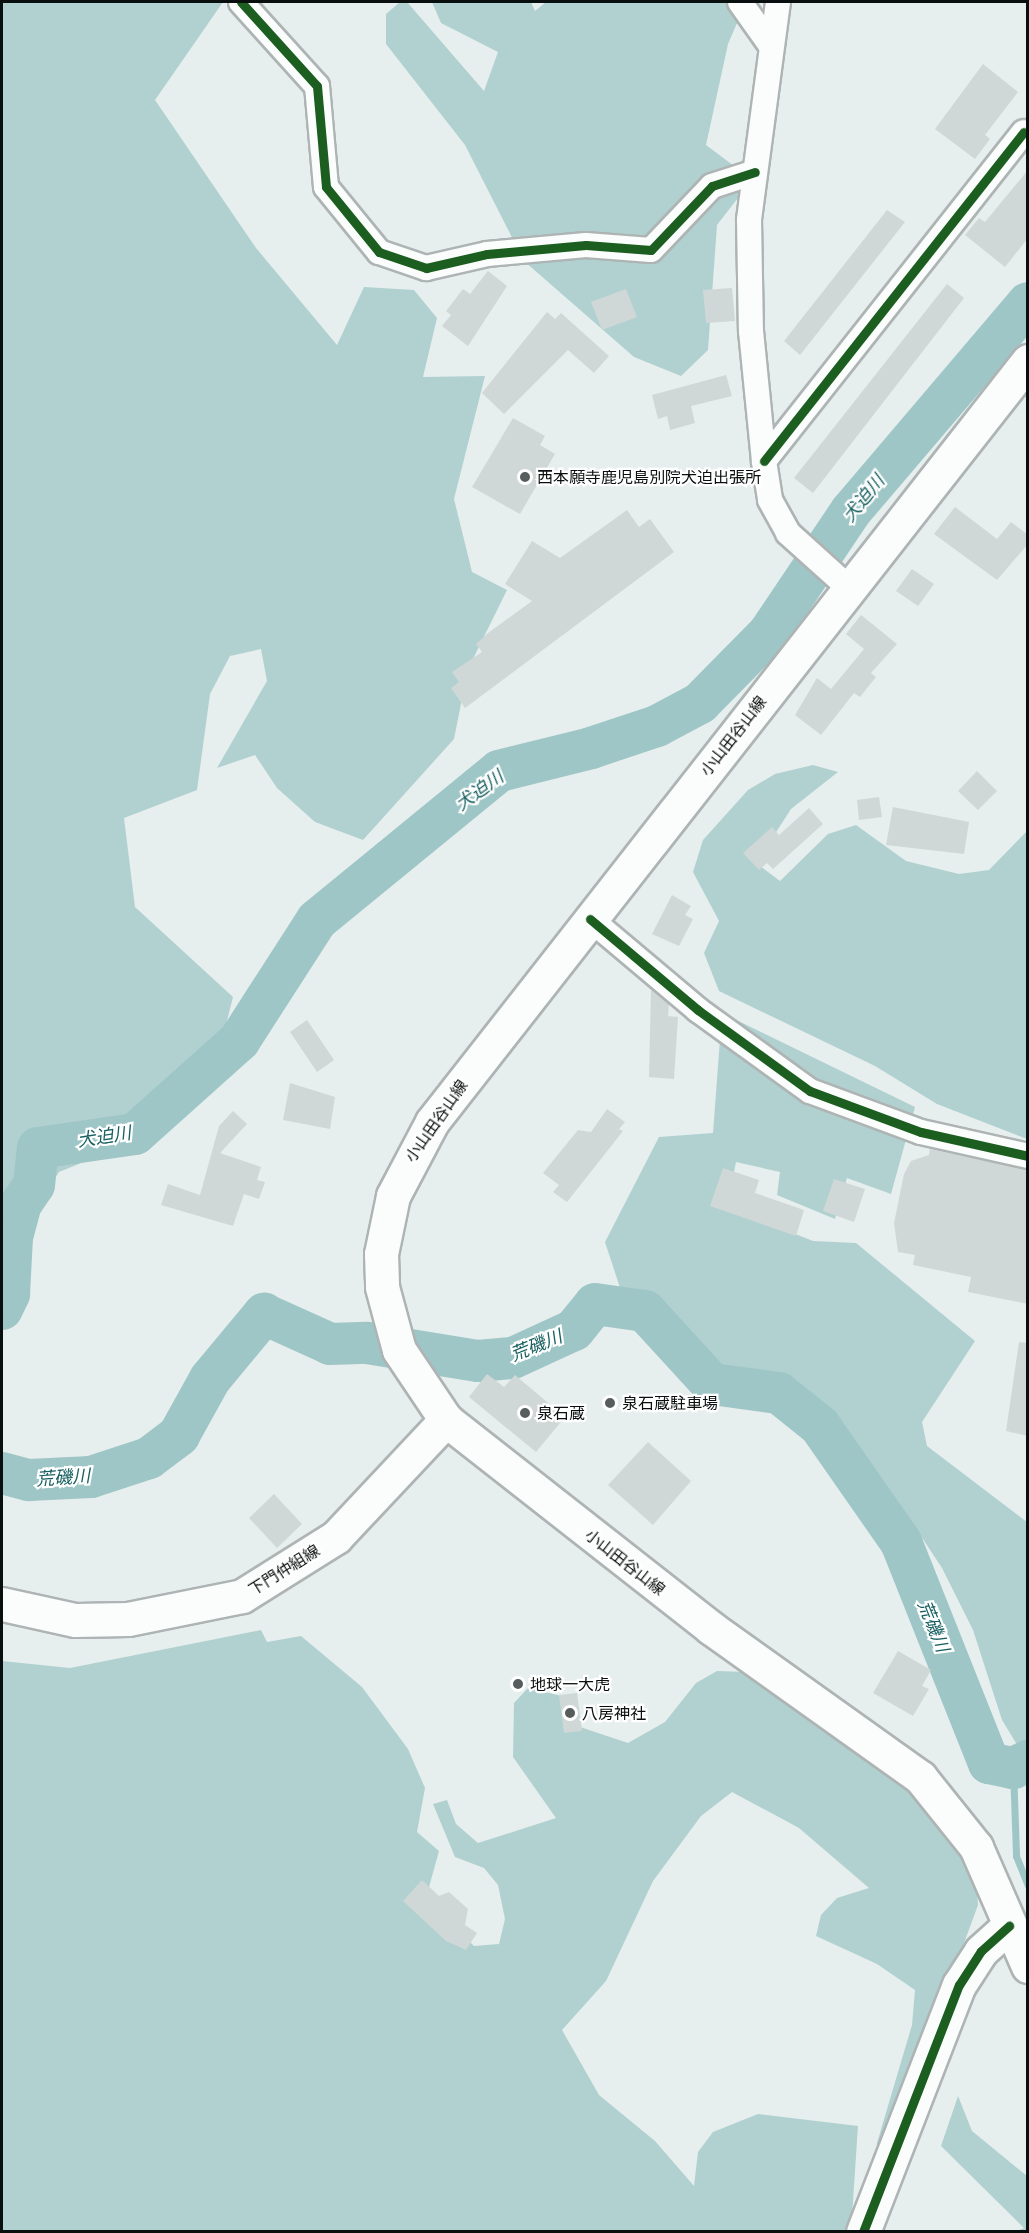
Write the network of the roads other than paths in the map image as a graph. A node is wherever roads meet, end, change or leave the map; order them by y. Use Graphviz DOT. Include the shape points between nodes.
graph roads {
  1 [pos="241,2"];
  2 [pos="740,2"];
  3 [pos="778,2"];
  4 [pos="769,43"];
  5 [pos="1024,132"];
  6 [pos="754,172"];
  7 [pos="1028,361"];
  8 [pos="764,461"];
  9 [pos="849,588"];
  10 [pos="590,919"];
  11 [pos="1028,1156"];
  12 [pos="446,1420"];
  13 [pos="2,1604"];
  14 [pos="1009,1926"];
  15 [pos="1028,1966"];
  16 [pos="863,2232"];
  1 -- 6 [label="street" via="317,86 326,187 379,252 426,268 488,254 586,245 651,250 712,186"];
  2 -- 4 [label="street"];
  3 -- 4 [label="street"];
  4 -- 6 [label="street"];
  5 -- 8 [label="street"];
  6 -- 8 [label="street" via="749,220 751,331"];
  7 -- 9 [label="main road, 小山田谷山線"];
  8 -- 9 [label="street" via="770,500 788,533"];
  9 -- 10 [label="main road, 小山田谷山線"];
  10 -- 11 [label="street" via="698,1010 810,1091 921,1132"];
  10 -- 12 [label="main road, 小山田谷山線" via="432,1122 403,1169 381,1254 391,1325 413,1375"];
  12 -- 13 [label="main road, 下門仲組線" via="336,1536 242,1596 128,1619 75,1620"];
  12 -- 14 [label="main road, 小山田谷山線" via="711,1628 920,1777 976,1847"];
  14 -- 15 [label="main road, 小山田谷山線"];
  14 -- 16 [label="main road" via="981,1951 959,1985"];
}
